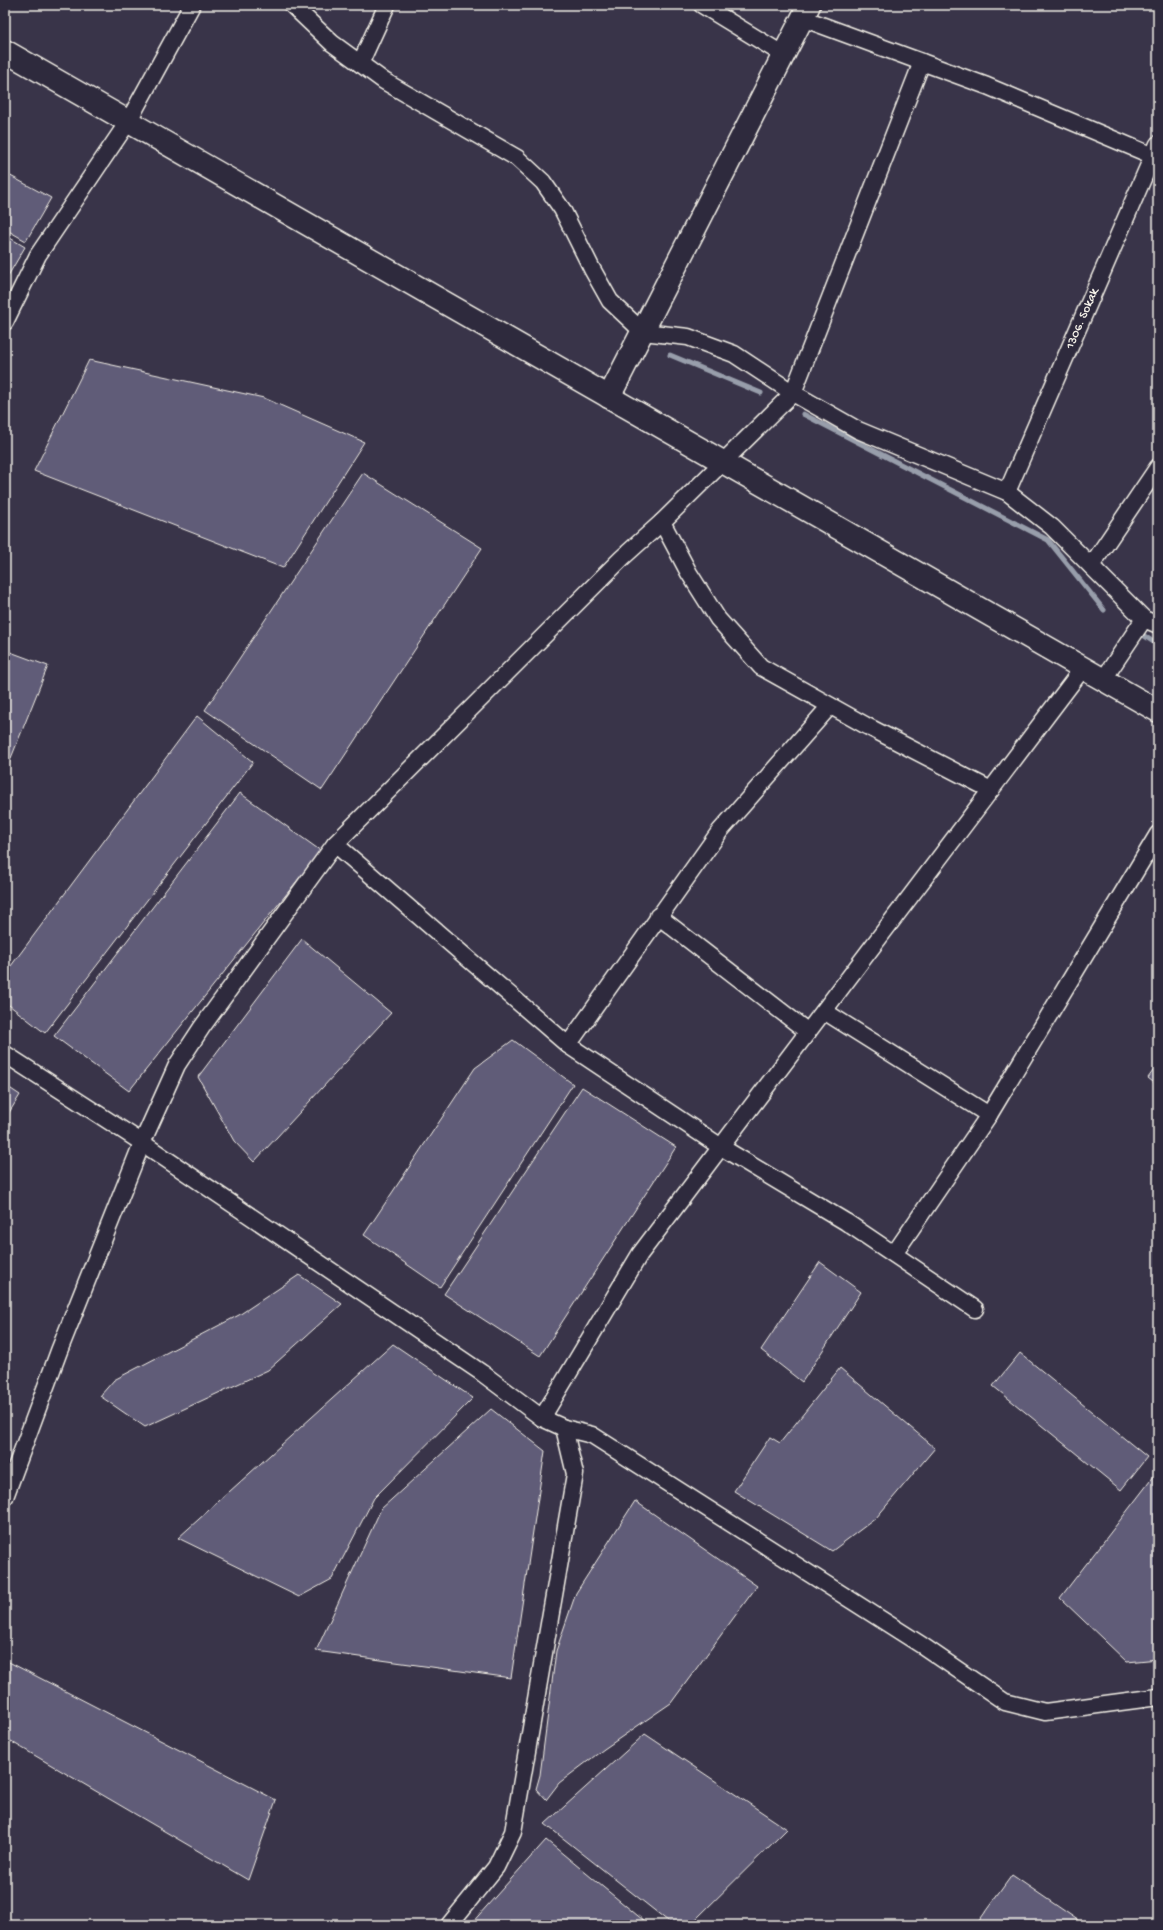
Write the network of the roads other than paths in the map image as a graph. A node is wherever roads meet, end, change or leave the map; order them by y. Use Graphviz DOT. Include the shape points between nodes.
graph roads {
  1 [pos="192,5"];
  2 [pos="292,5"];
  3 [pos="387,5"];
  4 [pos="702,5"];
  5 [pos="806,12"];
  6 [pos="5,51"];
  7 [pos="784,55"];
  8 [pos="922,62"];
  9 [pos="360,64"];
  10 [pos="128,122"];
  11 [pos="1156,153"];
  12 [pos="5,322"];
  13 [pos="643,332"];
  14 [pos="793,393"];
  15 [pos="610,397"];
  16 [pos="724,463"];
  17 [pos="1158,467"];
  18 [pos="1007,492"];
  19 [pos="662,522"];
  20 [pos="1091,566"];
  21 [pos="1151,622"];
  22 [pos="1083,668"];
  23 [pos="1103,680"];
  24 [pos="830,706"];
  25 [pos="1158,711"];
  26 [pos="991,790"];
  27 [pos="1158,834"];
  28 [pos="335,844"];
  29 [pos="658,916"];
  30 [pos="824,1011"];
  31 [pos="808,1032"];
  32 [pos="568,1045"];
  33 [pos="5,1054"];
  34 [pos="989,1115"];
  35 [pos="142,1143"];
  36 [pos="721,1147"];
  37 [pos="894,1254"];
  38 [pos="975,1309"];
  39 [pos="542,1418"];
  40 [pos="564,1428"];
  41 [pos="5,1496"];
  42 [pos="1158,1697"];
  43 [pos="449,1925"];
  1 -- 10 [label="street"];
  2 -- 9 [label="street" via="332,43"];
  3 -- 9 [label="street"];
  4 -- 7 [label="street"];
  5 -- 7 [label="street"];
  5 -- 8 [label="street"];
  6 -- 10 [label="street"];
  7 -- 13 [label="street"];
  8 -- 11 [label="street"];
  8 -- 14 [label="street"];
  9 -- 13 [label="street" via="384,81 517,158 543,182 562,209 610,301"];
  10 -- 12 [label="street" via="38,255"];
  10 -- 15 [label="street"];
  11 -- 18 [label="street, 1306. Sokak"];
  13 -- 14 [label="street" via="688,337 734,354"];
  13 -- 15 [label="street"];
  14 -- 16 [label="street"];
  14 -- 18 [label="street" via="858,430"];
  15 -- 16 [label="street"];
  16 -- 19 [label="street"];
  16 -- 22 [label="street"];
  17 -- 20 [label="street"];
  18 -- 20 [label="street" via="1052,528"];
  19 -- 24 [label="street" via="689,573 718,619 756,662"];
  19 -- 28 [label="street" via="622,558"];
  20 -- 21 [label="street"];
  21 -- 23 [label="street"];
  22 -- 23 [label="street"];
  22 -- 26 [label="street"];
  23 -- 25 [label="street"];
  24 -- 26 [label="street"];
  24 -- 29 [label="street" via="720,831"];
  26 -- 30 [label="street"];
  27 -- 34 [label="street"];
  28 -- 32 [label="street"];
  28 -- 35 [label="street" via="202,1027 177,1066"];
  29 -- 31 [label="street"];
  29 -- 32 [label="street"];
  30 -- 31 [label="street"];
  30 -- 34 [label="street"];
  31 -- 36 [label="street"];
  32 -- 36 [label="street"];
  33 -- 35 [label="street"];
  34 -- 37 [label="street"];
  35 -- 39 [label="street" via="482,1373"];
  35 -- 41 [label="street" via="59,1351"];
  36 -- 37 [label="street"];
  36 -- 39 [label="street" via="640,1254"];
  37 -- 38 [label="street"];
  39 -- 40 [label="street"];
  40 -- 42 [label="street" via="592,1435 923,1646 1005,1702 1045,1712"];
  40 -- 43 [label="street" via="575,1474 513,1832 496,1867"];
}
